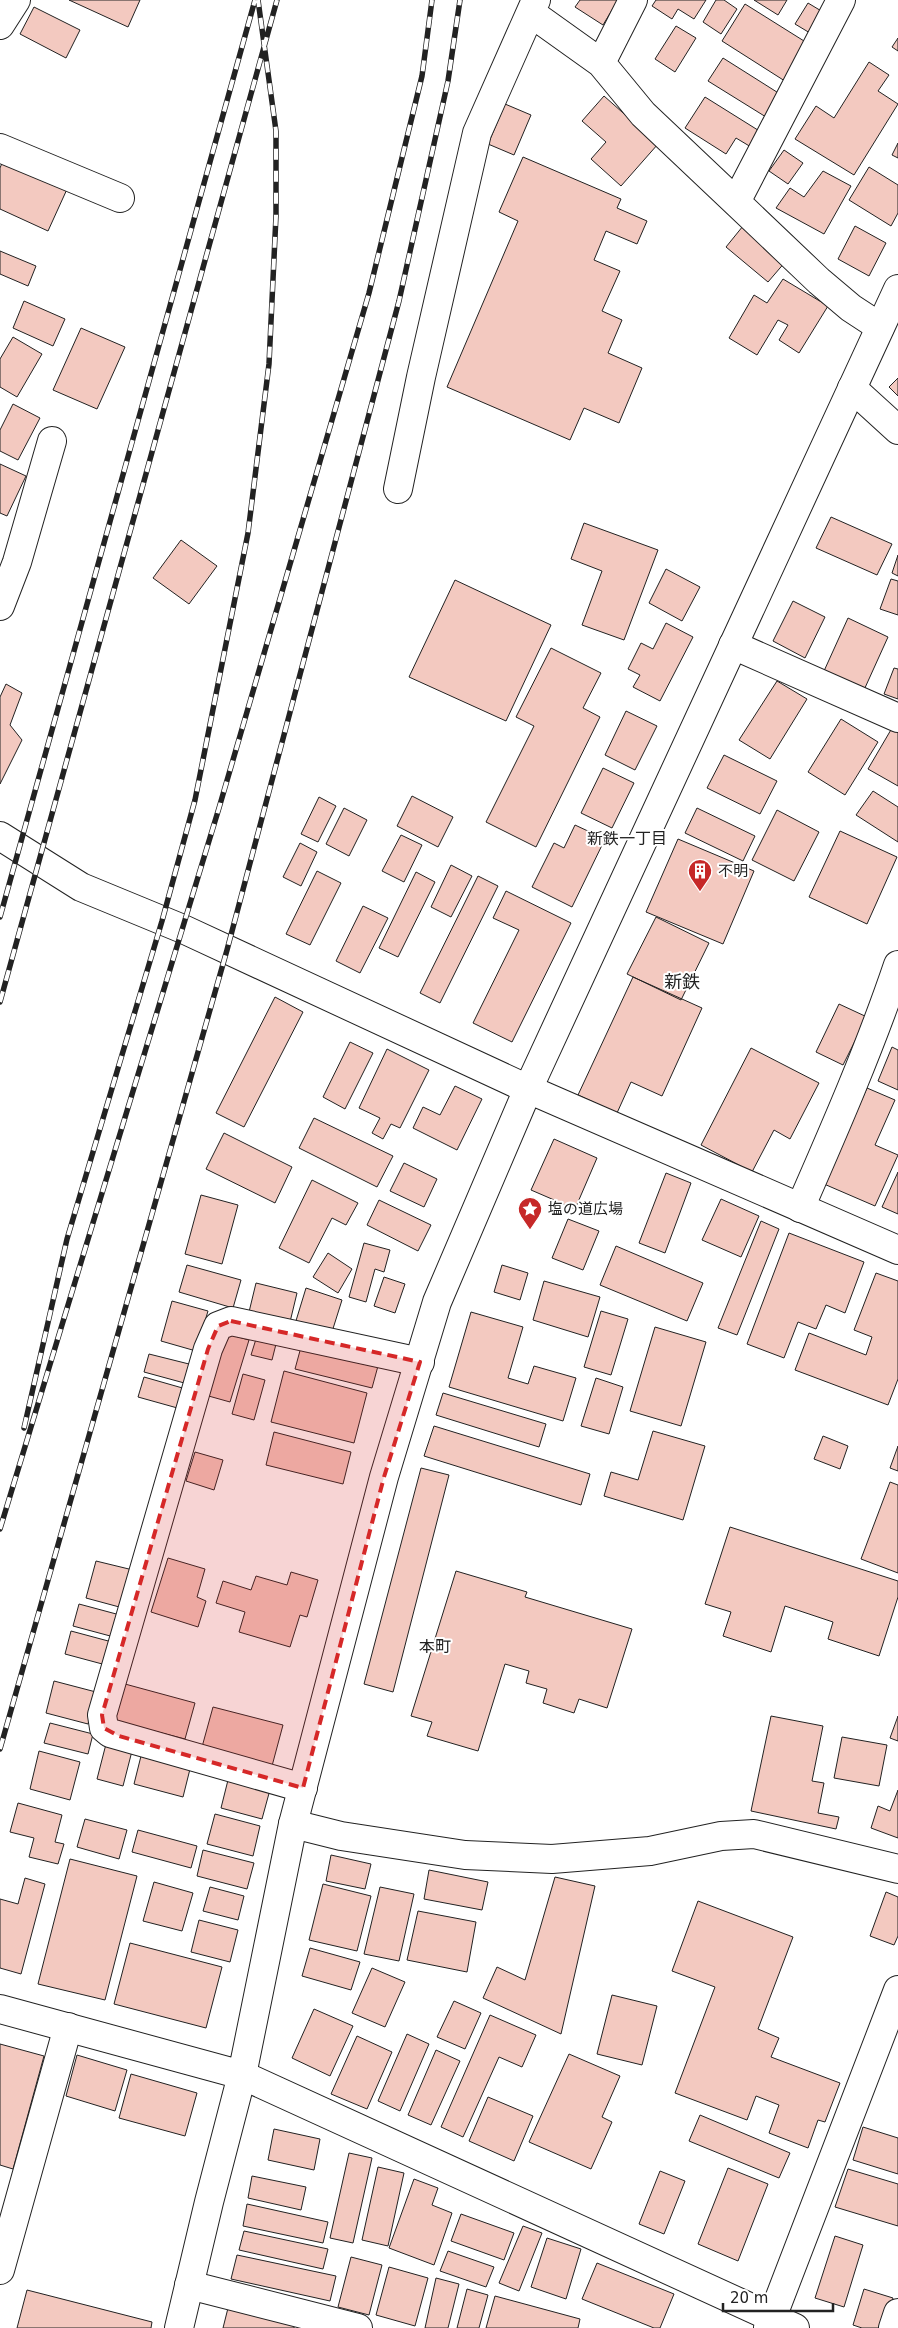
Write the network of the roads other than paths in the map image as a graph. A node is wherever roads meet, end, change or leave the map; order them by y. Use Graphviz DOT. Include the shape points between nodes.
graph roads {
  1 [pos="16,0"];
  2 [pos="633,0"];
  3 [pos="842,0"];
  4 [pos="533,7"];
  5 [pos="0,25"];
  6 [pos="601,63"];
  7 [pos="0,148"];
  8 [pos="120,198"];
  9 [pos="736,202"];
  10 [pos="898,289"];
  11 [pos="880,327"];
  12 [pos="852,388"];
  13 [pos="898,430"];
  14 [pos="52,441"];
  15 [pos="398,489"];
  16 [pos="0,606"];
  17 [pos="733,645"];
  18 [pos="898,718"];
  19 [pos="0,836"];
  20 [pos="898,964"];
  21 [pos="528,1089"];
  22 [pos="800,1208"];
  23 [pos="898,1250"];
  24 [pos="420,1362"];
  25 [pos="303,1788"];
  26 [pos="293,1824"];
  27 [pos="898,1869"];
  28 [pos="898,1990"];
  29 [pos="0,2009"];
  30 [pos="68,2027"];
  31 [pos="242,2075"];
  32 [pos="0,2270"];
  33 [pos="189,2285"];
  34 [pos="898,2313"];
  35 [pos="778,2325"];
  36 [pos="179,2328"];
  37 [pos="358,2328"];
  38 [pos="893,2328"];
  1 -- 5 [label="street"];
  2 -- 6 [label="street"];
  3 -- 9 [label="street"];
  4 -- 6 [label="street"];
  4 -- 15 [label="street" via="477,133"];
  6 -- 9 [label="street" via="643,114"];
  7 -- 8 [label="street"];
  9 -- 11 [label="street" via="819,281"];
  10 -- 11 [label="street"];
  11 -- 12 [label="street"];
  12 -- 13 [label="street"];
  12 -- 17 [label="street"];
  14 -- 16 [label="street" via="17,562"];
  17 -- 18 [label="street"];
  17 -- 21 [label="street"];
  19 -- 21 [label="street" via="81,887 183,929"];
  20 -- 22 [label="street" via="847,1100"];
  21 -- 22 [label="street"];
  21 -- 24 [label="street" via="438,1302"];
  22 -- 23 [label="street"];
  24 -- 25 [label="street" via="384,1477"];
  24 -- 25 [label="street" via="231,1321 218,1326 208,1349 102,1715 104,1728 110,1733"];
  25 -- 26 [label="street"];
  26 -- 27 [label="street" via="341,1836 466,1855 552,1859 650,1851 721,1836 754,1834"];
  26 -- 31 [label="street"];
  28 -- 35 [label="street"];
  29 -- 30 [label="street"];
  30 -- 31 [label="street"];
  30 -- 32 [label="street"];
  31 -- 33 [label="street"];
  31 -- 35 [label="street"];
  33 -- 36 [label="street"];
  33 -- 37 [label="street"];
  34 -- 38 [label="street"];
}
